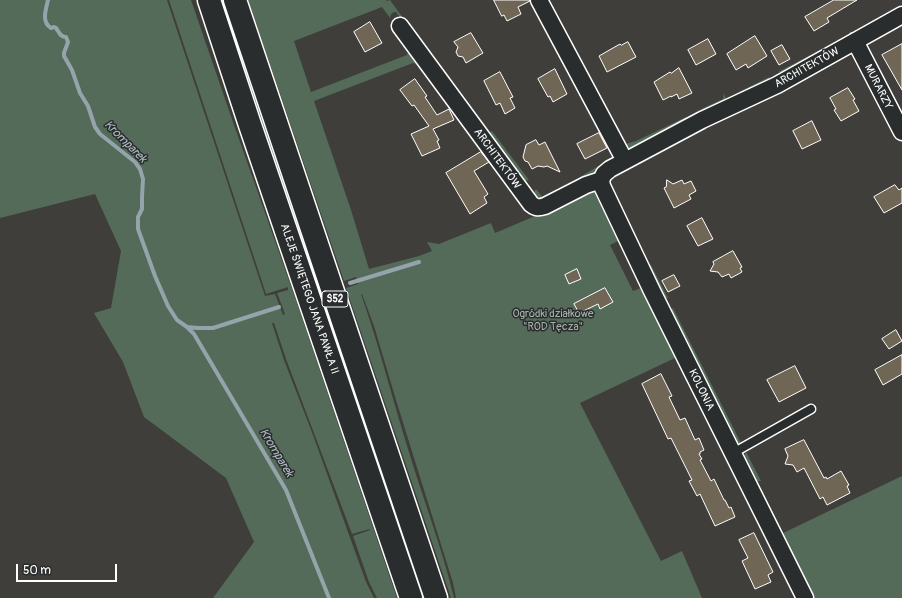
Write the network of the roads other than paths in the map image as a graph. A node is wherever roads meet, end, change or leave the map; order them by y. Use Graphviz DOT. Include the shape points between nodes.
graph roads {
  1 [pos="209,0"];
  2 [pos="235,0"];
  3 [pos="539,0"];
  4 [pos="902,15"];
  5 [pos="400,26"];
  6 [pos="855,41"];
  7 [pos="902,132"];
  8 [pos="625,161"];
  9 [pos="601,180"];
  10 [pos="811,409"];
  11 [pos="733,454"];
  12 [pos="411,598"];
  13 [pos="436,598"];
  14 [pos="805,598"];
  1 -- 12 [label="highway, ALEJE ŚWIĘTEGO JANA PAWŁA II / S52"];
  2 -- 13 [label="highway, S52"];
  3 -- 8 [label="street"];
  4 -- 6 [label="street, ARCHITEKTÓW"];
  5 -- 9 [label="street, ARCHITEKTÓW" via="536,208"];
  6 -- 7 [label="street, MURARZY"];
  6 -- 8 [label="street, ARCHITEKTÓW" via="777,85 702,120"];
  8 -- 9 [label="street, ARCHITEKTÓW" via="610,169"];
  9 -- 11 [label="street, KOLONIA" via="652,291"];
  10 -- 11 [label="lane"];
  11 -- 14 [label="street, KOLONIA"];
}
